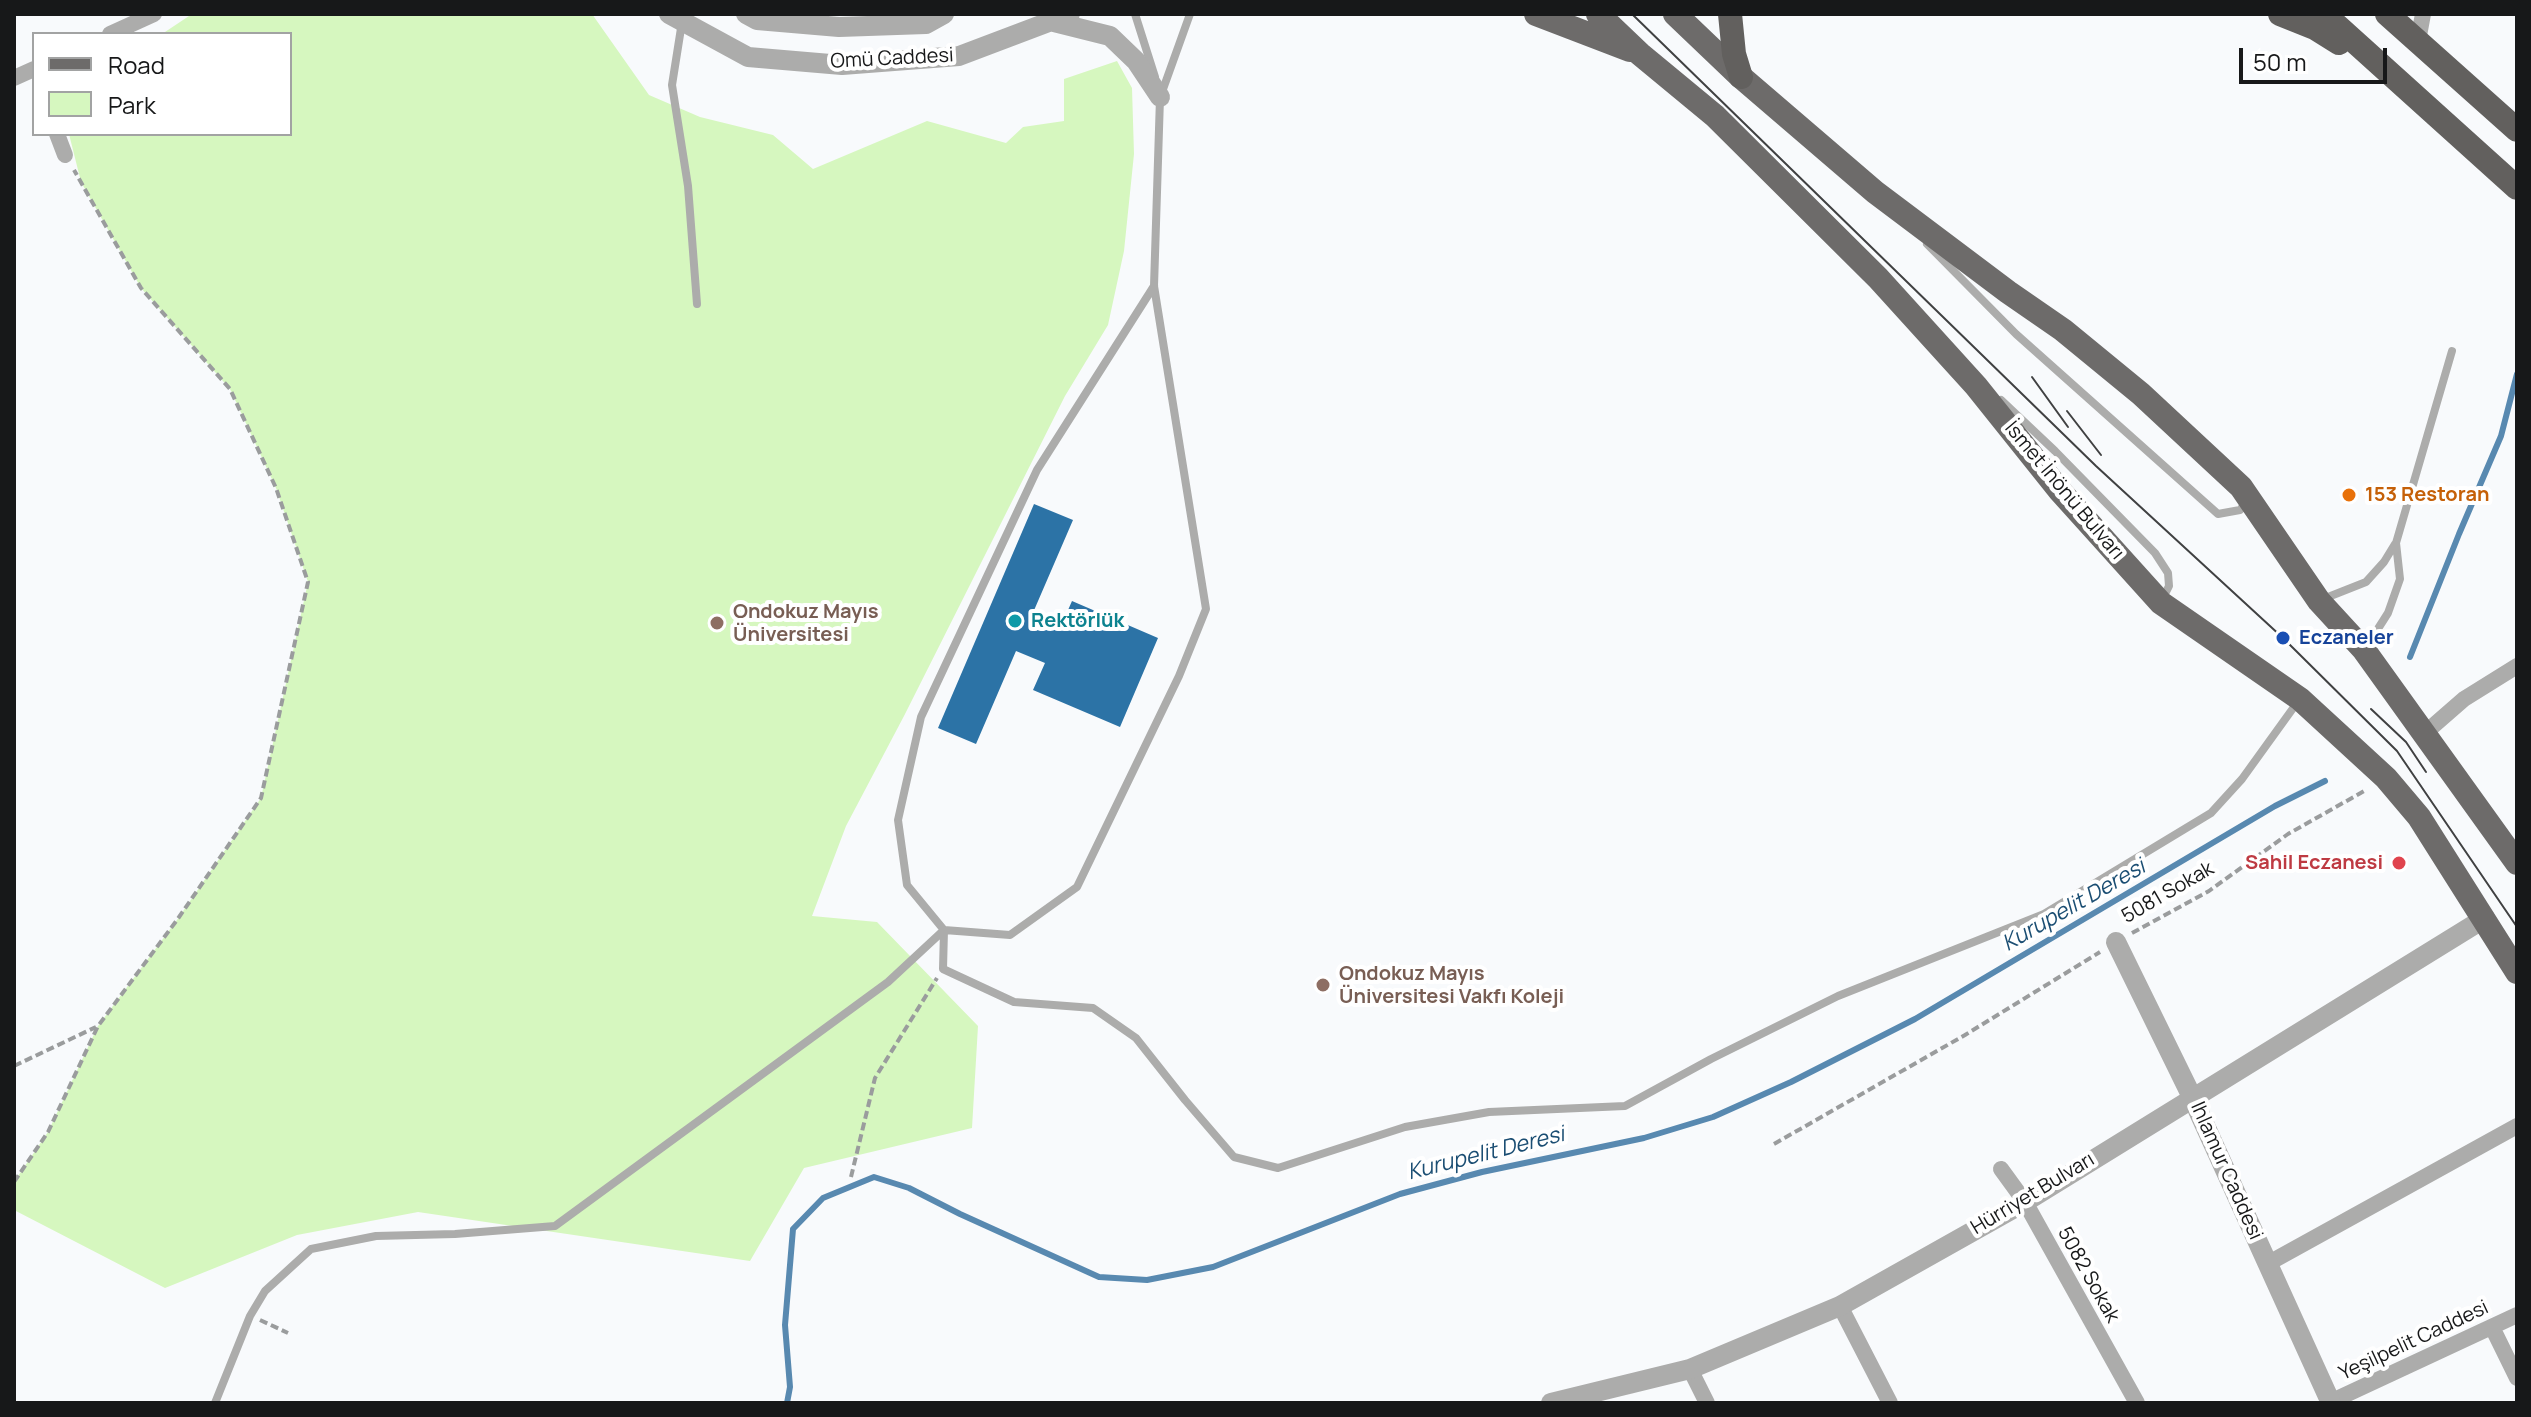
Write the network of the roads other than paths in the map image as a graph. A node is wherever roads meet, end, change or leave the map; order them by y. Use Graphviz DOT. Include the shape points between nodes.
graph roads {
  1 [pos="746,14"];
  2 [pos="944,14"];
  3 [pos="1070,14"];
  4 [pos="1135,14"];
  5 [pos="1190,14"];
  6 [pos="1536,14"];
  7 [pos="1598,14"];
  8 [pos="1675,14"];
  9 [pos="1730,14"];
  10 [pos="2280,14"];
  11 [pos="2324,14"];
  12 [pos="140,16"];
  13 [pos="675,18"];
  14 [pos="1050,21"];
  15 [pos="2406,23"];
  16 [pos="113,32"];
  17 [pos="1640,54"];
  18 [pos="1741,77"];
  19 [pos="2413,93"];
  20 [pos="1160,97"];
  21 [pos="2517,130"];
  22 [pos="58,136"];
  23 [pos="65,155"];
  24 [pos="2517,188"];
  25 [pos="1875,192"];
  26 [pos="1154,286"];
  27 [pos="697,304"];
  28 [pos="2452,351"];
  29 [pos="2249,499"];
  30 [pos="2396,543"];
  31 [pos="2319,601"];
  32 [pos="2364,650"];
  33 [pos="2517,666"];
  34 [pos="2300,699"];
  35 [pos="2425,733"];
  36 [pos="2517,863"];
  37 [pos="2485,918"];
  38 [pos="944,930"];
  39 [pos="2116,942"];
  40 [pos="2517,972"];
  41 [pos="2192,1097"];
  42 [pos="2517,1126"];
  43 [pos="2001,1169"];
  44 [pos="2025,1202"];
  45 [pos="2267,1264"];
  46 [pos="1840,1306"];
  47 [pos="2517,1315"];
  48 [pos="2492,1327"];
  49 [pos="1690,1369"];
  50 [pos="2517,1378"];
  51 [pos="215,1403"];
  52 [pos="1551,1403"];
  53 [pos="1707,1403"];
  54 [pos="1890,1403"];
  55 [pos="2137,1403"];
  56 [pos="2330,1403"];
  1 -- 2 [label="street, Omü Caddesi" via="757,20 839,27 926,24"];
  3 -- 14 [label="street, Omü Caddesi"];
  4 -- 20 [label="lane"];
  5 -- 20 [label="lane"];
  6 -- 17 [label="main road"];
  7 -- 17 [label="main road, İsmet İnönü Bulvarı"];
  8 -- 18 [label="main road"];
  9 -- 18 [label="highway"];
  10 -- 19 [label="highway" via="2315,28"];
  11 -- 19 [label="highway"];
  12 -- 16 [label="street"];
  13 -- 14 [label="street, Omü Caddesi" via="748,57 842,65 959,56"];
  13 -- 27 [label="lane" via="672,85 688,186"];
  14 -- 20 [label="street" via="1110,36 1136,61"];
  15 -- 21 [label="highway"];
  17 -- 34 [label="main road, İsmet İnönü Bulvarı" via="1715,116 1878,278 2161,603"];
  18 -- 25 [label="main road"];
  19 -- 24 [label="highway"];
  20 -- 26 [label="lane"];
  22 -- 23 [label="street"];
  25 -- 29 [label="main road" via="2141,394"];
  25 -- 29 [label="lane" via="2016,334 2218,514 2240,510"];
  26 -- 38 [label="lane" via="1037,470 921,717 898,820 907,885"];
  26 -- 38 [label="lane" via="1206,609 1077,887 1010,935"];
  28 -- 30 [label="lane"];
  29 -- 31 [label="main road"];
  30 -- 31 [label="lane" via="2366,582"];
  30 -- 32 [label="lane" via="2400,579 2388,613"];
  31 -- 32 [label="main road"];
  32 -- 35 [label="main road"];
  33 -- 35 [label="street" via="2464,699"];
  34 -- 37 [label="main road, İsmet İnönü Bulvarı" via="2386,778 2419,817"];
  34 -- 38 [label="lane" via="2211,813 2044,914 1838,996 1625,1106 1475,1115 1405,1127 1278,1168 1234,1157 1136,1038 1093,1008 1014,1002 943,969"];
  35 -- 36 [label="main road"];
  37 -- 40 [label="main road, İsmet İnönü Bulvarı"];
  37 -- 41 [label="street, Hürriyet Bulvarı"];
  38 -- 51 [label="lane" via="888,982 555,1226 376,1236 311,1249 265,1291"];
  39 -- 41 [label="street, Ihlamur Caddesi"];
  41 -- 44 [label="street, Hürriyet Bulvarı"];
  41 -- 45 [label="street, Ihlamur Caddesi"];
  42 -- 45 [label="street"];
  43 -- 44 [label="street, 5082 Sokak"];
  44 -- 46 [label="street, Hürriyet Bulvarı"];
  44 -- 55 [label="street, 5082 Sokak"];
  45 -- 56 [label="street, Ihlamur Caddesi"];
  46 -- 49 [label="street, Hürriyet Bulvarı"];
  46 -- 54 [label="street"];
  47 -- 48 [label="street, Yeşilpelit Caddesi"];
  48 -- 50 [label="street"];
  48 -- 56 [label="street, Yeşilpelit Caddesi"];
  49 -- 52 [label="street, Hürriyet Bulvarı"];
  49 -- 53 [label="street"];
}
